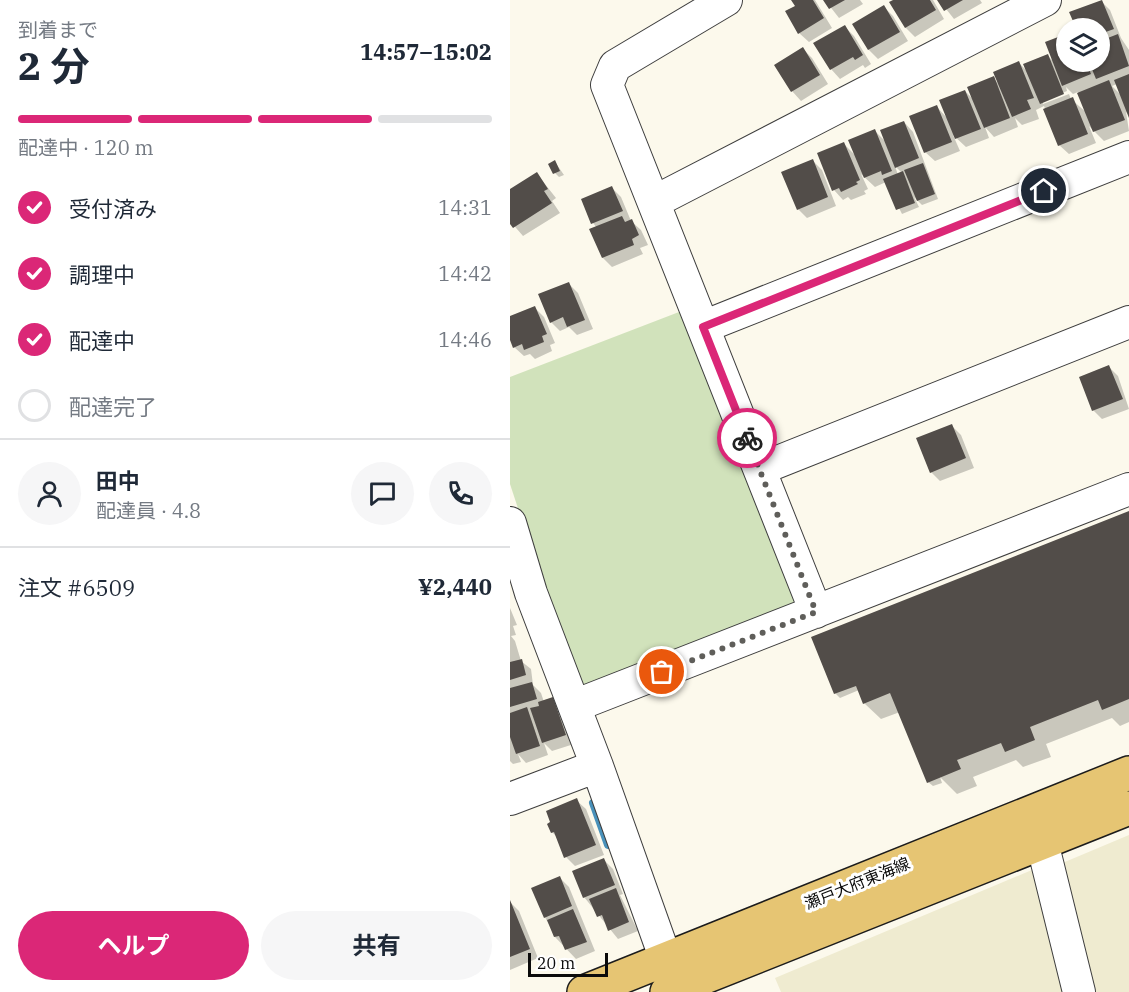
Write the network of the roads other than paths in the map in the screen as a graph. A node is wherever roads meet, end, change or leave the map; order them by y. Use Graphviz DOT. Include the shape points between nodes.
graph roads {
  1 [pos="726,0"];
  2 [pos="1045,0"];
  3 [pos="1129,158"];
  4 [pos="654,202"];
  5 [pos="1129,322"];
  6 [pos="703,327"];
  7 [pos="760,469"];
  8 [pos="1129,489"];
  9 [pos="510,523"];
  10 [pos="816,612"];
  11 [pos="573,705"];
  12 [pos="597,766"];
  13 [pos="1129,773"];
  14 [pos="510,799"];
  15 [pos="1129,808"];
  16 [pos="1042,842"];
  17 [pos="668,984"];
  18 [pos="584,992"];
  19 [pos="1079,992"];
  1 -- 4 [label="street" via="615,66 608,85"];
  2 -- 4 [label="street"];
  3 -- 6 [label="street"];
  4 -- 6 [label="street"];
  5 -- 7 [label="street"];
  6 -- 7 [label="street"];
  7 -- 10 [label="street"];
  8 -- 10 [label="street"];
  9 -- 11 [label="street" via="531,593"];
  10 -- 11 [label="street"];
  11 -- 12 [label="street"];
  12 -- 14 [label="street"];
  12 -- 17 [label="street"];
  13 -- 17 [label="main road, 瀬戸大府東海線"];
  15 -- 16 [label="main road, 瀬戸大府東海線"];
  16 -- 17 [label="main road, 瀬戸大府東海線"];
  16 -- 19 [label="street"];
  17 -- 18 [label="main road, 瀬戸大府東海線"];
}
